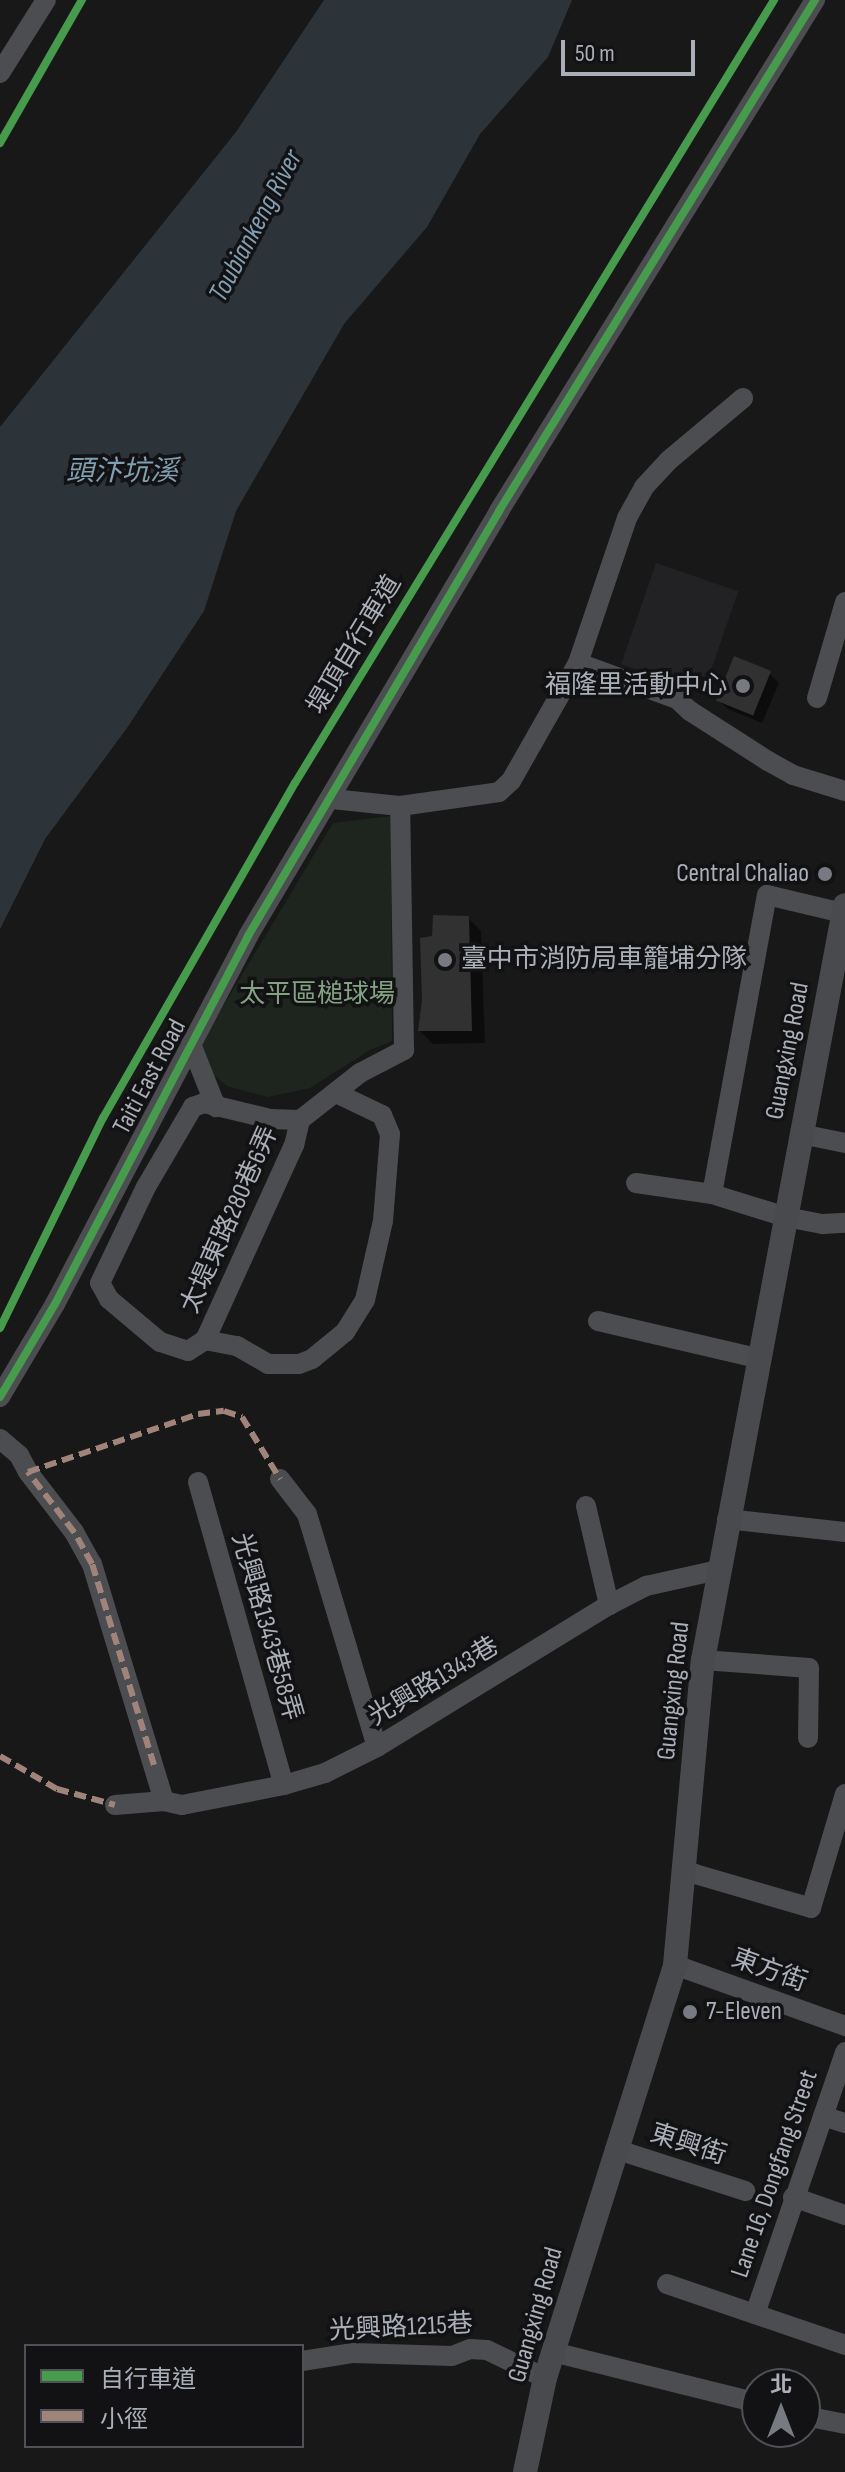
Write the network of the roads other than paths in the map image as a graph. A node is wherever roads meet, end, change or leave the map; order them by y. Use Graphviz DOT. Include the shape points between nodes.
graph roads {
  1 [pos="46,0"];
  2 [pos="815,0"];
  3 [pos="0,73"];
  4 [pos="743,398"];
  5 [pos="845,602"];
  6 [pos="839,643"];
  7 [pos="578,663"];
  8 [pos="817,698"];
  9 [pos="845,791"];
  10 [pos="332,799"];
  11 [pos="400,806"];
  12 [pos="844,909"];
  13 [pos="194,1052"];
  14 [pos="336,1093"];
  15 [pos="216,1107"];
  16 [pos="300,1120"];
  17 [pos="801,1134"];
  18 [pos="845,1143"];
  19 [pos="636,1183"];
  20 [pos="712,1194"];
  21 [pos="786,1217"];
  22 [pos="845,1223"];
  23 [pos="598,1321"];
  24 [pos="205,1340"];
  25 [pos="757,1358"];
  26 [pos="0,1397"];
  27 [pos="0,1439"];
  28 [pos="280,1479"];
  29 [pos="198,1482"];
  30 [pos="586,1506"];
  31 [pos="727,1519"];
  32 [pos="845,1532"];
  33 [pos="718,1570"];
  34 [pos="609,1605"];
  35 [pos="703,1660"];
  36 [pos="808,1738"];
  37 [pos="377,1747"];
  38 [pos="284,1785"];
  39 [pos="845,1794"];
  40 [pos="164,1801"];
  41 [pos="115,1805"];
  42 [pos="686,1875"];
  43 [pos="675,1965"];
  44 [pos="845,2026"];
  45 [pos="845,2052"];
  46 [pos="823,2116"];
  47 [pos="845,2123"];
  48 [pos="615,2149"];
  49 [pos="745,2191"];
  50 [pos="793,2197"];
  51 [pos="845,2215"];
  52 [pos="667,2284"];
  53 [pos="755,2314"];
  54 [pos="845,2345"];
  55 [pos="553,2352"];
  56 [pos="304,2361"];
  57 [pos="545,2378"];
  58 [pos="741,2399"];
  59 [pos="821,2419"];
  60 [pos="845,2424"];
  61 [pos="525,2472"];
  1 -- 3 [label="street"];
  2 -- 10 [label="street, Taiti East Road" via="499,511"];
  4 -- 7 [label="street" via="644,487 627,518"];
  5 -- 6 [label="street"];
  6 -- 8 [label="street"];
  7 -- 9 [label="street" via="677,699 793,775"];
  7 -- 11 [label="street" via="511,781 499,792"];
  10 -- 11 [label="street"];
  10 -- 13 [label="street, Taiti East Road" via="248,936"];
  11 -- 14 [label="street" via="404,1050 360,1073"];
  12 -- 17 [label="main road, Guangxing Road"];
  12 -- 20 [label="street" via="767,895"];
  13 -- 15 [label="street"];
  13 -- 26 [label="street, Taiti East Road" via="142,1135 40,1332"];
  14 -- 16 [label="street"];
  14 -- 24 [label="street" via="382,1115 390,1134 388,1185 365,1300 345,1332 299,1364 268,1364 237,1346"];
  15 -- 16 [label="street"];
  15 -- 24 [label="street" via="193,1107 146,1187 100,1283 109,1299 160,1342 188,1351"];
  16 -- 24 [label="street, 太堤東路280巷6弄" via="294,1145"];
  17 -- 18 [label="street"];
  17 -- 21 [label="main road, Guangxing Road"];
  19 -- 20 [label="street"];
  20 -- 21 [label="street"];
  21 -- 22 [label="street"];
  21 -- 25 [label="main road, Guangxing Road"];
  23 -- 25 [label="street"];
  25 -- 31 [label="main road, Guangxing Road"];
  27 -- 40 [label="street" via="19,1455 92,1564"];
  28 -- 37 [label="street" via="307,1514"];
  29 -- 38 [label="street, 光興路1343巷58弄"];
  30 -- 34 [label="street"];
  31 -- 32 [label="street"];
  31 -- 33 [label="main road, Guangxing Road"];
  33 -- 34 [label="street, 光興路1343巷" via="646,1586"];
  33 -- 35 [label="main road, Guangxing Road"];
  34 -- 37 [label="street, 光興路1343巷"];
  35 -- 36 [label="street" via="809,1668"];
  35 -- 42 [label="main road, Guangxing Road"];
  37 -- 38 [label="street, 光興路1343巷" via="325,1773"];
  38 -- 40 [label="street, 光興路1343巷" via="196,1804"];
  39 -- 42 [label="street" via="811,1908"];
  40 -- 41 [label="street, 光興路1343巷"];
  42 -- 43 [label="main road, Guangxing Road"];
  43 -- 44 [label="street, 東方街"];
  43 -- 48 [label="main road, Guangxing Road"];
  45 -- 46 [label="street, Lane 16, Dongfang Street"];
  46 -- 47 [label="street"];
  46 -- 50 [label="street, Lane 16, Dongfang Street"];
  48 -- 49 [label="street, 東興街"];
  48 -- 55 [label="main road, Guangxing Road"];
  50 -- 51 [label="street"];
  50 -- 53 [label="street, Lane 16, Dongfang Street"];
  52 -- 53 [label="street"];
  53 -- 54 [label="street"];
  55 -- 57 [label="main road, Guangxing Road"];
  55 -- 58 [label="street"];
  56 -- 57 [label="street, 光興路1215巷" via="353,2353 452,2356 487,2350"];
  57 -- 61 [label="main road, Guangxing Road"];
  59 -- 60 [label="street"];
}
